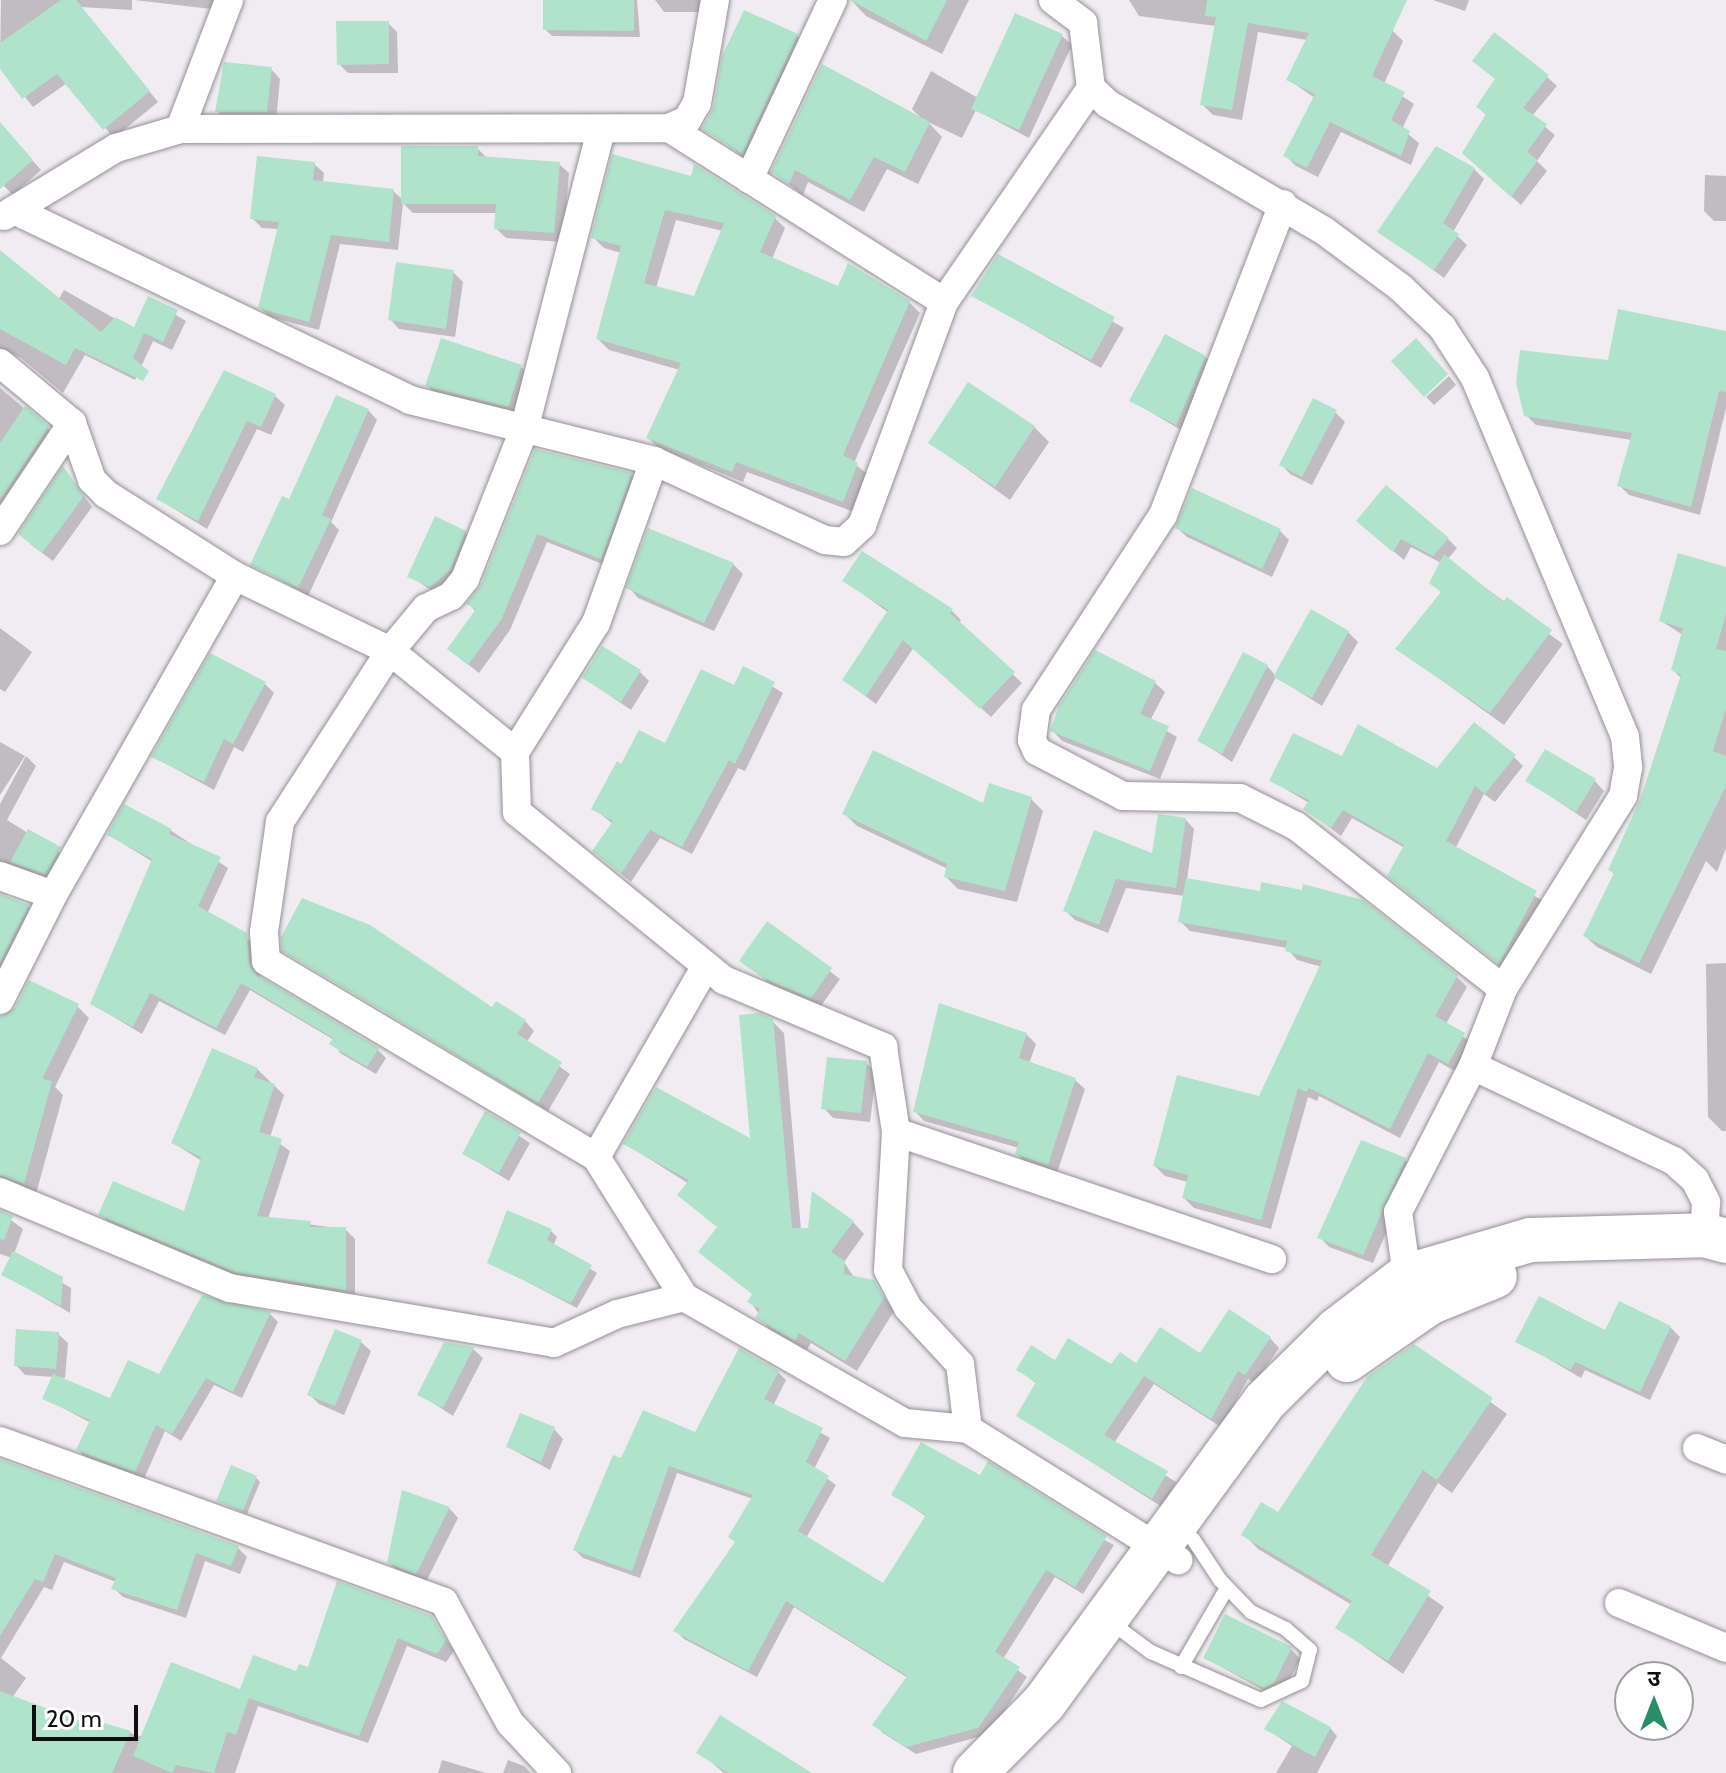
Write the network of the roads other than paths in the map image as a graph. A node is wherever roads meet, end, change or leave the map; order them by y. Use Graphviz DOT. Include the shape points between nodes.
graph roads {
  1 [pos="229,0"];
  2 [pos="715,0"];
  3 [pos="833,0"];
  4 [pos="1053,0"];
  5 [pos="1086,12"];
  6 [pos="1091,88"];
  7 [pos="669,128"];
  8 [pos="180,129"];
  9 [pos="601,130"];
  10 [pos="749,179"];
  11 [pos="1283,204"];
  12 [pos="7,214"];
  13 [pos="944,302"];
  14 [pos="0,363"];
  15 [pos="72,423"];
  16 [pos="524,430"];
  17 [pos="654,461"];
  18 [pos="0,531"];
  19 [pos="235,576"];
  20 [pos="390,651"];
  21 [pos="515,752"];
  22 [pos="0,876"];
  23 [pos="53,895"];
  24 [pos="706,966"];
  25 [pos="1503,989"];
  26 [pos="0,1000"];
  27 [pos="1473,1066"];
  28 [pos="896,1132"];
  29 [pos="596,1157"];
  30 [pos="0,1192"];
  31 [pos="1719,1247"];
  32 [pos="1272,1259"];
  33 [pos="1418,1290"];
  34 [pos="684,1297"];
  35 [pos="968,1429"];
  36 [pos="0,1441"];
  37 [pos="1697,1448"];
  38 [pos="1726,1460"];
  39 [pos="1176,1549"];
  40 [pos="1227,1588"];
  41 [pos="1619,1603"];
  42 [pos="1124,1632"];
  43 [pos="1726,1648"];
  44 [pos="1181,1667"];
  45 [pos="986,1772"];
  46 [pos="557,1773"];
  1 -- 8 [label="street"];
  2 -- 7 [label="street" via="697,103 687,120"];
  3 -- 10 [label="street"];
  4 -- 5 [label="street"];
  5 -- 6 [label="street"];
  6 -- 11 [label="street" via="1108,104"];
  6 -- 13 [label="street"];
  7 -- 9 [label="street"];
  7 -- 10 [label="street"];
  8 -- 9 [label="street"];
  8 -- 12 [label="street" via="116,148"];
  9 -- 16 [label="street"];
  10 -- 13 [label="street"];
  11 -- 25 [label="street" via="1401,288 1442,327 1475,378 1625,737 1628,768 1623,796"];
  11 -- 25 [label="street" via="1163,515 1036,710 1032,740 1037,751 1123,796 1240,798 1296,826"];
  12 -- 16 [label="street" via="410,400"];
  13 -- 17 [label="street" via="855,536 825,540"];
  14 -- 15 [label="street"];
  15 -- 18 [label="street"];
  15 -- 19 [label="street" via="92,480 106,494"];
  16 -- 17 [label="street"];
  16 -- 20 [label="street" via="465,579 451,596 426,608"];
  17 -- 21 [label="street" via="596,623"];
  19 -- 20 [label="street"];
  19 -- 23 [label="street"];
  20 -- 21 [label="street"];
  20 -- 29 [label="street" via="280,822 264,932 266,961"];
  21 -- 24 [label="street" via="517,812"];
  22 -- 23 [label="street"];
  23 -- 26 [label="street"];
  24 -- 28 [label="street" via="724,980 883,1047"];
  24 -- 29 [label="street"];
  25 -- 27 [label="street"];
  27 -- 31 [label="street" via="1674,1161 1695,1180"];
  27 -- 33 [label="street" via="1398,1212"];
  28 -- 32 [label="street"];
  28 -- 35 [label="street" via="888,1270 908,1308 960,1364"];
  29 -- 34 [label="street"];
  30 -- 34 [label="street" via="230,1288 554,1343 617,1314"];
  31 -- 33 [label="main road" via="1553,1260"];
  33 -- 39 [label="main road" via="1279,1426"];
  34 -- 35 [label="street" via="905,1423"];
  35 -- 39 [label="street"];
  36 -- 46 [label="street" via="444,1602 510,1723"];
  37 -- 38 [label="street"];
  39 -- 40 [label="lane"];
  39 -- 42 [label="main road"];
  39 -- 45 [label="main road"];
  40 -- 44 [label="lane"];
  40 -- 44 [label="lane" via="1251,1612 1286,1629 1310,1650 1302,1681 1261,1700"];
  41 -- 43 [label="street"];
  42 -- 44 [label="lane"];
  42 -- 45 [label="main road" via="1059,1721"];
}
